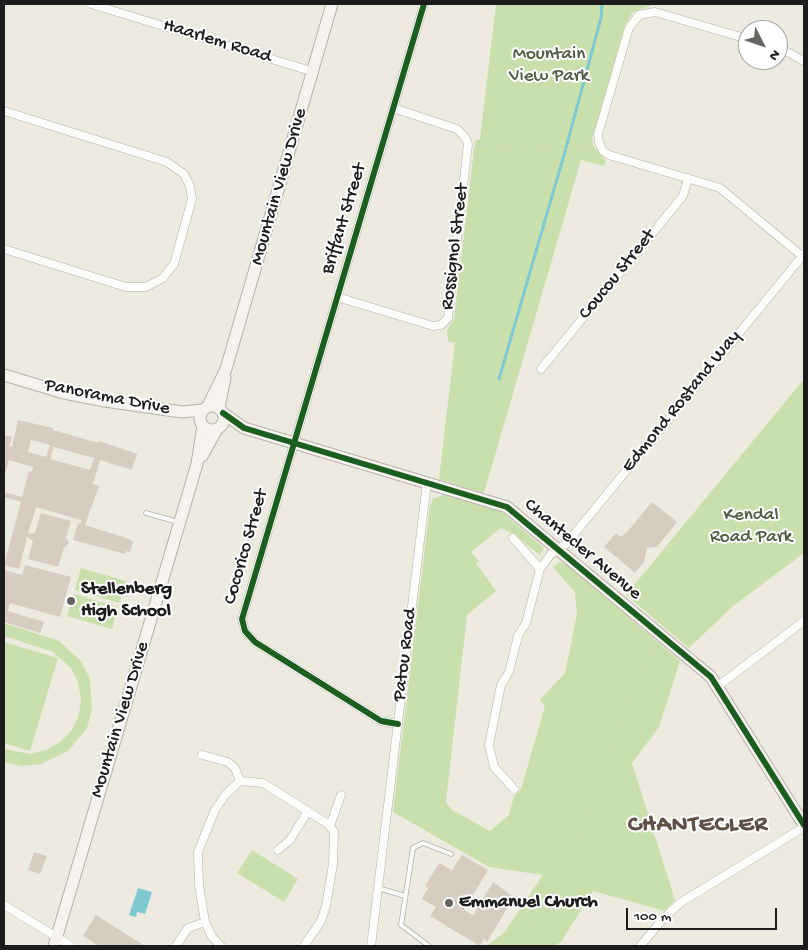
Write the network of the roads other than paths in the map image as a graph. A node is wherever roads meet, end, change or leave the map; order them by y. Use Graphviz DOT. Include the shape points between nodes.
graph roads {
  1 [pos="91,4"];
  2 [pos="332,4"];
  3 [pos="424,4"];
  4 [pos="738,36"];
  5 [pos="788,52"];
  6 [pos="804,61"];
  7 [pos="314,72"];
  8 [pos="393,108"];
  9 [pos="4,111"];
  10 [pos="688,178"];
  11 [pos="4,249"];
  12 [pos="803,255"];
  13 [pos="337,298"];
  14 [pos="542,369"];
  15 [pos="4,377"];
  16 [pos="213,409"];
  17 [pos="182,412"];
  18 [pos="202,425"];
  19 [pos="217,428"];
  20 [pos="244,428"];
  21 [pos="294,442"];
  22 [pos="198,464"];
  23 [pos="427,482"];
  24 [pos="146,513"];
  25 [pos="180,523"];
  26 [pos="513,538"];
  27 [pos="559,548"];
  28 [pos="540,570"];
  29 [pos="804,621"];
  30 [pos="718,686"];
  31 [pos="398,724"];
  32 [pos="202,756"];
  33 [pos="240,781"];
  34 [pos="514,789"];
  35 [pos="341,795"];
  36 [pos="308,811"];
  37 [pos="330,826"];
  38 [pos="804,826"];
  39 [pos="278,850"];
  40 [pos="451,854"];
  41 [pos="378,888"];
  42 [pos="405,896"];
  43 [pos="4,905"];
  44 [pos="205,922"];
  45 [pos="55,942"];
  46 [pos="71,946"];
  47 [pos="176,946"];
  48 [pos="220,946"];
  49 [pos="304,946"];
  50 [pos="371,946"];
  51 [pos="429,946"];
  52 [pos="640,946"];
  1 -- 7 [label="street, Haarlem Road"];
  2 -- 7 [label="street, Mountain View Drive"];
  3 -- 8 [label="street, Briffant Street"];
  4 -- 10 [label="street" via="655,12 639,15 629,28 598,134 599,142 603,151 613,157"];
  5 -- 6 [label="street"];
  7 -- 16 [label="street, Mountain View Drive"];
  8 -- 13 [label="street, Briffant Street"];
  8 -- 13 [label="street, Rossignol Street" via="457,129 468,144 447,321 441,326 433,326"];
  9 -- 11 [label="street" via="167,162 184,174 192,199 174,264 163,278 146,287 126,287"];
  10 -- 12 [label="street" via="723,190"];
  10 -- 14 [label="street, Coucou Street" via="683,196"];
  12 -- 27 [label="street, Edmond Rostand Way" via="566,544"];
  13 -- 21 [label="street, Briffant Street"];
  15 -- 17 [label="street, Panorama Drive" via="64,393"];
  16 -- 17 [label="street, Panorama Drive"];
  16 -- 18 [label="street, Mountain View Drive" via="200,419"];
  16 -- 19 [label="street, Mountain View Drive" via="224,420"];
  16 -- 20 [label="street, Chantecler Avenue"];
  17 -- 18 [label="street, Panorama Drive"];
  18 -- 19 [label="street, Chantecler Avenue" via="212,430"];
  18 -- 22 [label="street, Mountain View Drive"];
  19 -- 20 [label="street, Chantecler Avenue"];
  19 -- 22 [label="street, Mountain View Drive"];
  20 -- 21 [label="street, Chantecler Avenue"];
  21 -- 23 [label="street, Chantecler Avenue"];
  21 -- 31 [label="street, Cocorico Street" via="243,613 245,631 256,642 381,721"];
  22 -- 25 [label="street, Mountain View Drive"];
  23 -- 27 [label="street, Chantecler Avenue" via="503,505"];
  23 -- 31 [label="street, Patou Road"];
  24 -- 25 [label="lane"];
  25 -- 45 [label="street, Mountain View Drive"];
  26 -- 28 [label="street"];
  27 -- 28 [label="street, Edmond Rostand Way"];
  27 -- 30 [label="street, Chantecler Avenue"];
  28 -- 34 [label="street" via="526,622 518,636 509,672 501,685 488,745 494,767"];
  29 -- 30 [label="street"];
  30 -- 38 [label="street, Chantecler Avenue"];
  31 -- 41 [label="street, Patou Road"];
  32 -- 33 [label="street" via="228,762 235,768"];
  33 -- 36 [label="street" via="263,783"];
  33 -- 44 [label="street" via="215,810 198,852"];
  35 -- 37 [label="street"];
  36 -- 37 [label="street"];
  36 -- 39 [label="street" via="290,840"];
  37 -- 49 [label="street" via="335,837 326,906 321,921"];
  38 -- 52 [label="street" via="680,903"];
  40 -- 42 [label="lane" via="423,843 417,844 413,848"];
  41 -- 42 [label="lane"];
  41 -- 50 [label="street, Patou Road"];
  42 -- 51 [label="lane" via="401,925"];
  43 -- 45 [label="street"];
  44 -- 47 [label="street" via="188,928"];
  44 -- 48 [label="street"];
  45 -- 46 [label="street"];
}
